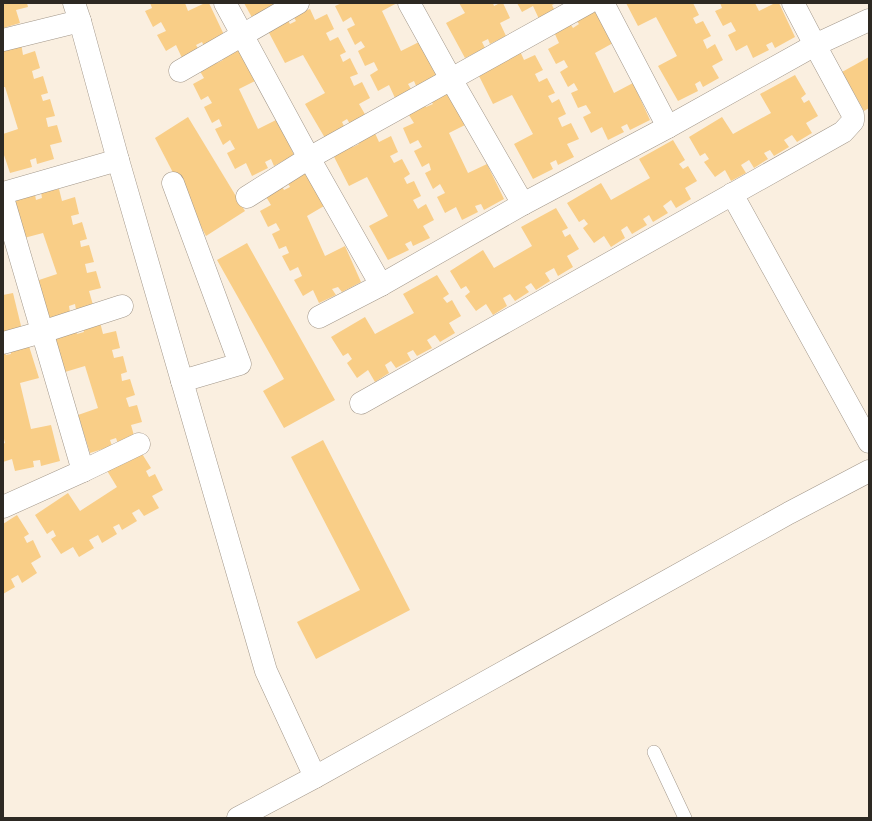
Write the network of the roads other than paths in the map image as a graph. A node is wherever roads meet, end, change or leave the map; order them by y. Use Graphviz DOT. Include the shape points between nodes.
graph roads {
  1 [pos="225,3"];
  2 [pos="298,3"];
  3 [pos="409,3"];
  4 [pos="588,3"];
  5 [pos="603,3"];
  6 [pos="793,3"];
  7 [pos="77,12"];
  8 [pos="869,20"];
  9 [pos="242,35"];
  10 [pos="3,40"];
  11 [pos="814,45"];
  12 [pos="180,71"];
  13 [pos="450,78"];
  14 [pos="668,127"];
  15 [pos="309,158"];
  16 [pos="118,160"];
  17 [pos="173,183"];
  18 [pos="3,193"];
  19 [pos="732,194"];
  20 [pos="247,197"];
  21 [pos="3,198"];
  22 [pos="523,204"];
  23 [pos="381,285"];
  24 [pos="122,306"];
  25 [pos="319,317"];
  26 [pos="42,332"];
  27 [pos="3,343"];
  28 [pos="182,382"];
  29 [pos="361,403"];
  30 [pos="869,442"];
  31 [pos="139,444"];
  32 [pos="83,472"];
  33 [pos="869,472"];
  34 [pos="3,507"];
  35 [pos="654,752"];
  36 [pos="315,777"];
  37 [pos="238,818"];
  38 [pos="685,818"];
  1 -- 9 [label="street"];
  2 -- 9 [label="street"];
  3 -- 13 [label="street"];
  4 -- 13 [label="street"];
  5 -- 14 [label="street"];
  6 -- 11 [label="street"];
  7 -- 10 [label="street"];
  7 -- 16 [label="street"];
  8 -- 11 [label="street"];
  9 -- 12 [label="street"];
  9 -- 15 [label="street"];
  11 -- 14 [label="street"];
  11 -- 19 [label="street" via="853,115 853,121 843,132"];
  13 -- 15 [label="street"];
  13 -- 22 [label="street"];
  14 -- 22 [label="street"];
  15 -- 20 [label="street"];
  15 -- 23 [label="street"];
  16 -- 18 [label="street"];
  16 -- 28 [label="street"];
  17 -- 28 [label="street" via="240,364"];
  19 -- 29 [label="street"];
  19 -- 30 [label="street"];
  21 -- 26 [label="street"];
  22 -- 23 [label="street"];
  23 -- 25 [label="street"];
  24 -- 26 [label="street"];
  26 -- 27 [label="street"];
  26 -- 32 [label="street"];
  28 -- 36 [label="street" via="266,671"];
  31 -- 32 [label="street"];
  32 -- 34 [label="street"];
  33 -- 36 [label="street" via="790,513"];
  35 -- 38 [label="lane"];
  36 -- 37 [label="street"];
}
